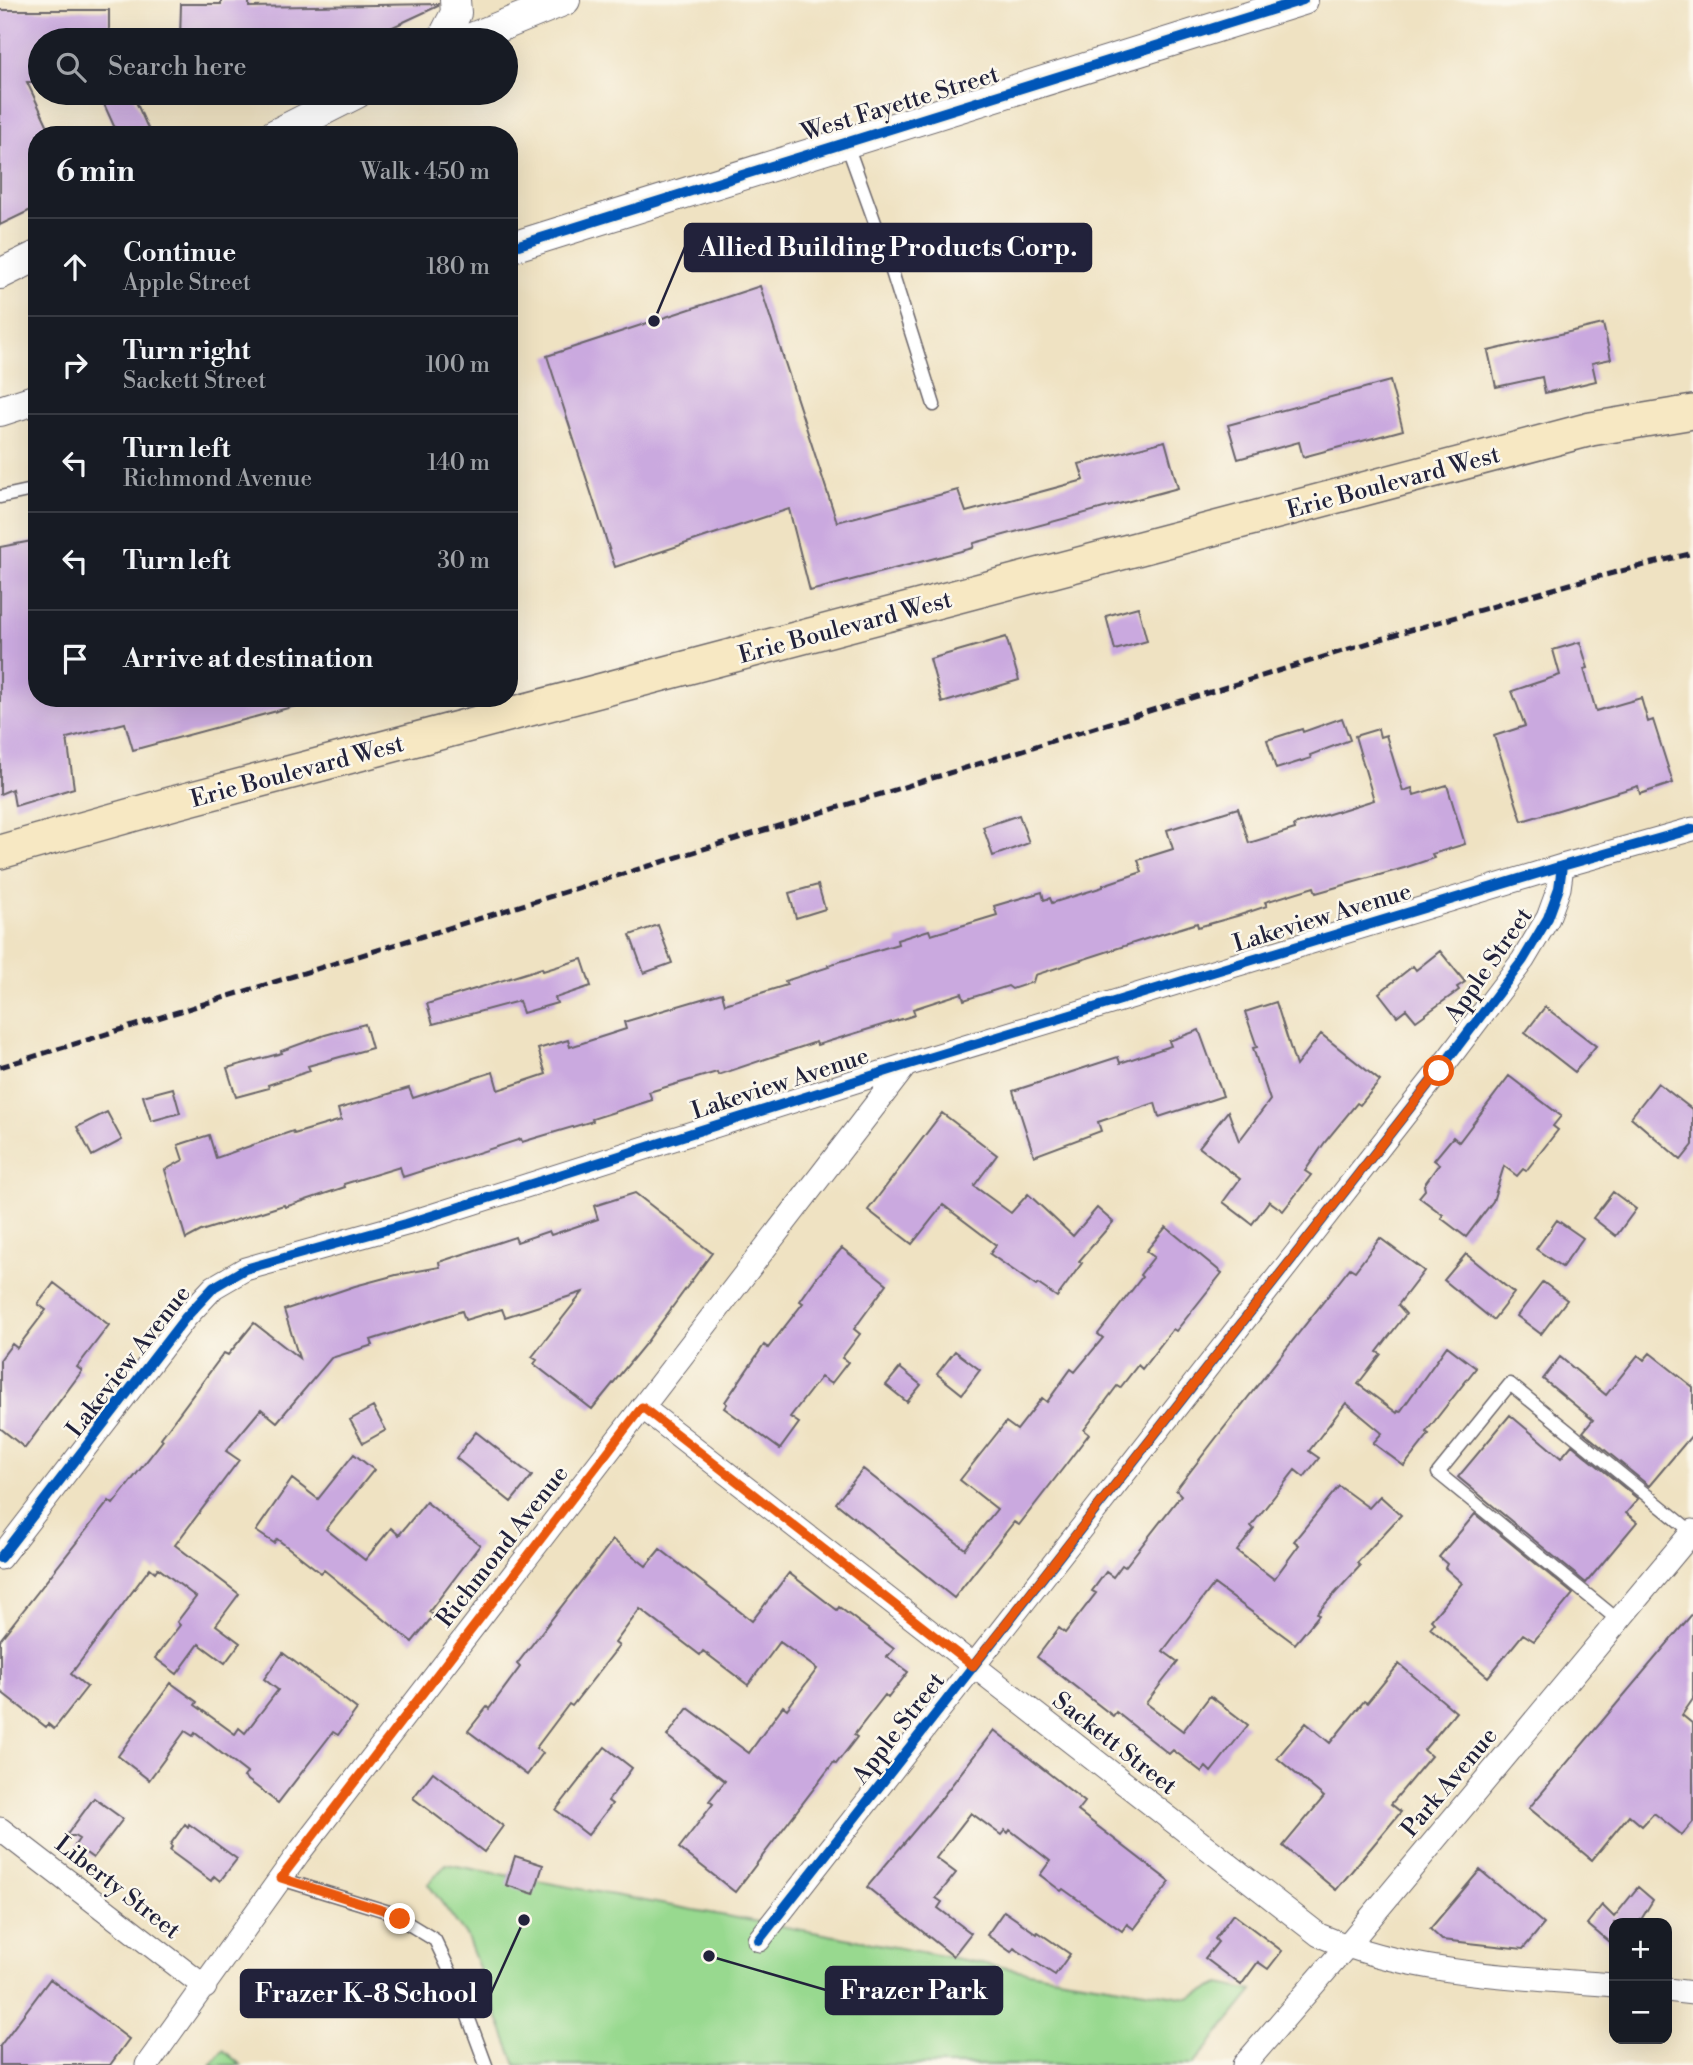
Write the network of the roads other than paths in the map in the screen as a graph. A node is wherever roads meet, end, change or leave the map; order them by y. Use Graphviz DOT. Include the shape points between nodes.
graph roads {
  1 [pos="455,0"];
  2 [pos="565,0"];
  3 [pos="1303,0"];
  4 [pos="448,28"];
  5 [pos="496,28"];
  6 [pos="333,105"];
  7 [pos="292,126"];
  8 [pos="846,142"];
  9 [pos="518,245"];
  10 [pos="28,260"];
  11 [pos="0,274"];
  12 [pos="28,403"];
  13 [pos="934,405"];
  14 [pos="0,411"];
  15 [pos="1693,412"];
  16 [pos="28,491"];
  17 [pos="0,497"];
  18 [pos="1693,829"];
  19 [pos="0,852"];
  20 [pos="1562,866"];
  21 [pos="906,1065"];
  22 [pos="642,1407"];
  23 [pos="1693,1531"];
  24 [pos="0,1558"];
  25 [pos="1618,1620"];
  26 [pos="973,1666"];
  27 [pos="0,1829"];
  28 [pos="281,1878"];
  29 [pos="759,1940"];
  30 [pos="1346,1947"];
  31 [pos="1609,1985"];
  32 [pos="205,1987"];
  33 [pos="1672,1991"];
  34 [pos="1693,1993"];
  35 [pos="147,2065"];
  36 [pos="486,2065"];
  37 [pos="1244,2065"];
  1 -- 4 [label="street" via="456,13"];
  2 -- 5 [label="street"];
  3 -- 8 [label="street, West Fayette Street"];
  6 -- 7 [label="street"];
  8 -- 9 [label="street, West Fayette Street"];
  8 -- 13 [label="lane"];
  10 -- 11 [label="street"];
  12 -- 14 [label="street"];
  15 -- 19 [label="main road, Erie Boulevard West" via="1591,429"];
  16 -- 17 [label="lane"];
  18 -- 20 [label="street, Lakeview Avenue"];
  20 -- 21 [label="street, Lakeview Avenue"];
  20 -- 26 [label="street, Apple Street" via="1548,918 1523,960"];
  21 -- 22 [label="street, Richmond Avenue"];
  21 -- 24 [label="street, Lakeview Avenue" via="406,1224 244,1269 214,1287 185,1318"];
  22 -- 26 [label="street, Sackett Street"];
  22 -- 28 [label="street, Richmond Avenue"];
  23 -- 25 [label="street, Park Avenue"];
  23 -- 25 [label="lane" via="1510,1384 1438,1473"];
  25 -- 30 [label="street, Park Avenue"];
  26 -- 29 [label="street, Apple Street"];
  26 -- 30 [label="street, Sackett Street" via="1319,1935"];
  27 -- 32 [label="street, Liberty Street"];
  28 -- 32 [label="street, Richmond Avenue"];
  28 -- 36 [label="lane" via="389,1912 435,1940"];
  30 -- 31 [label="street, Sackett Street" via="1395,1961 1480,1974"];
  30 -- 37 [label="street, Park Avenue"];
  32 -- 35 [label="street, Richmond Avenue"];
  33 -- 34 [label="street"];
}
